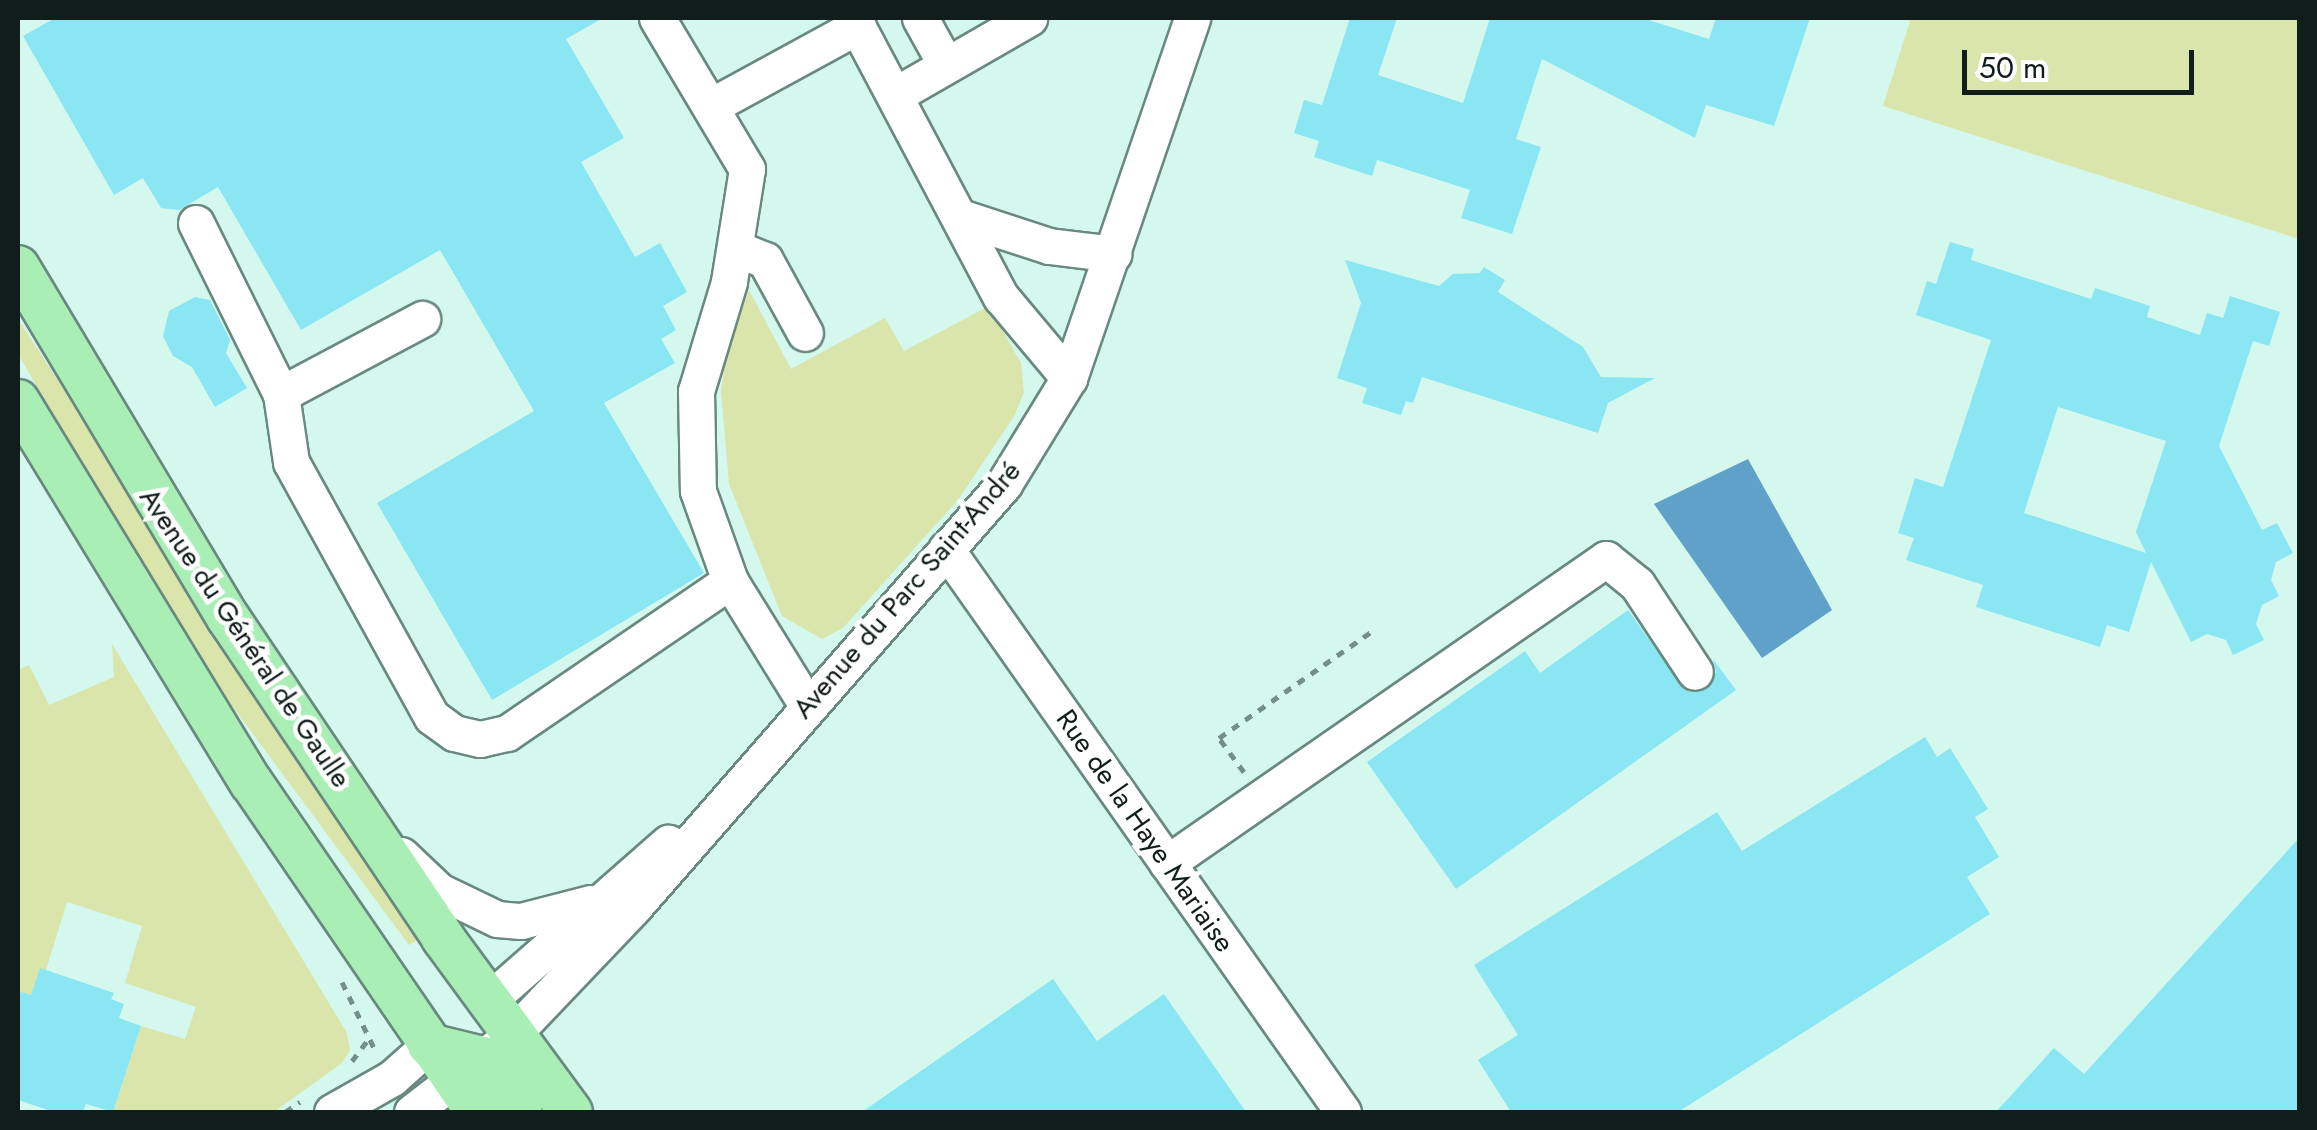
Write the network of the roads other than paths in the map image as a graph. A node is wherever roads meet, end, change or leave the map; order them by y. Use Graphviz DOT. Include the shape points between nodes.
graph roads {
  1 [pos="656,18"];
  2 [pos="920,18"];
  3 [pos="1028,18"];
  4 [pos="1192,18"];
  5 [pos="856,22"];
  6 [pos="946,65"];
  7 [pos="895,95"];
  8 [pos="710,106"];
  9 [pos="960,217"];
  10 [pos="196,223"];
  11 [pos="735,248"];
  12 [pos="1114,254"];
  13 [pos="18,267"];
  14 [pos="422,319"];
  15 [pos="804,333"];
  16 [pos="1068,378"];
  17 [pos="282,394"];
  18 [pos="18,401"];
  19 [pos="946,548"];
  20 [pos="730,581"];
  21 [pos="1695,672"];
  22 [pos="807,705"];
  23 [pos="716,808"];
  24 [pos="368,822"];
  25 [pos="1168,863"];
  26 [pos="596,901"];
  27 [pos="488,1000"];
  28 [pos="429,1045"];
  29 [pos="482,1071"];
  30 [pos="332,1112"];
  31 [pos="412,1112"];
  32 [pos="522,1112"];
  33 [pos="571,1112"];
  34 [pos="1343,1112"];
  1 -- 8 [label="street"];
  2 -- 6 [label="street"];
  3 -- 6 [label="street"];
  4 -- 12 [label="street, Avenue du Parc Saint-André"];
  5 -- 7 [label="street"];
  5 -- 8 [label="street"];
  6 -- 7 [label="street"];
  7 -- 9 [label="street"];
  8 -- 11 [label="street" via="747,169"];
  9 -- 12 [label="street" via="1049,246"];
  9 -- 16 [label="street" via="1001,298"];
  10 -- 17 [label="street"];
  11 -- 15 [label="street" via="765,260"];
  11 -- 20 [label="street" via="696,392 698,491"];
  12 -- 16 [label="street, Avenue du Parc Saint-André"];
  13 -- 24 [label="main road, Avenue du Général de Gaulle" via="132,468"];
  14 -- 17 [label="street"];
  16 -- 19 [label="street, Avenue du Parc Saint-André" via="1004,484"];
  17 -- 20 [label="street" via="291,462 432,717 454,733 507,733"];
  18 -- 28 [label="main road" via="251,782"];
  19 -- 22 [label="street, Avenue du Parc Saint-André"];
  19 -- 25 [label="street, Rue de la Haye Mariaise"];
  20 -- 22 [label="street"];
  21 -- 25 [label="street" via="1637,584 1606,559"];
  22 -- 23 [label="street, Avenue du Parc Saint-André"];
  23 -- 26 [label="street"];
  23 -- 29 [label="street"];
  24 -- 26 [label="street" via="439,891 481,914 521,921"];
  24 -- 27 [label="main road, Avenue du Général de Gaulle"];
  25 -- 34 [label="street, Rue de la Haye Mariaise"];
  26 -- 27 [label="street"];
  27 -- 28 [label="main road"];
  27 -- 29 [label="main road, Avenue du Général de Gaulle"];
  28 -- 29 [label="main road"];
  28 -- 30 [label="street" via="392,1078"];
  29 -- 31 [label="street"];
  29 -- 32 [label="main road"];
  29 -- 33 [label="main road"];
}
